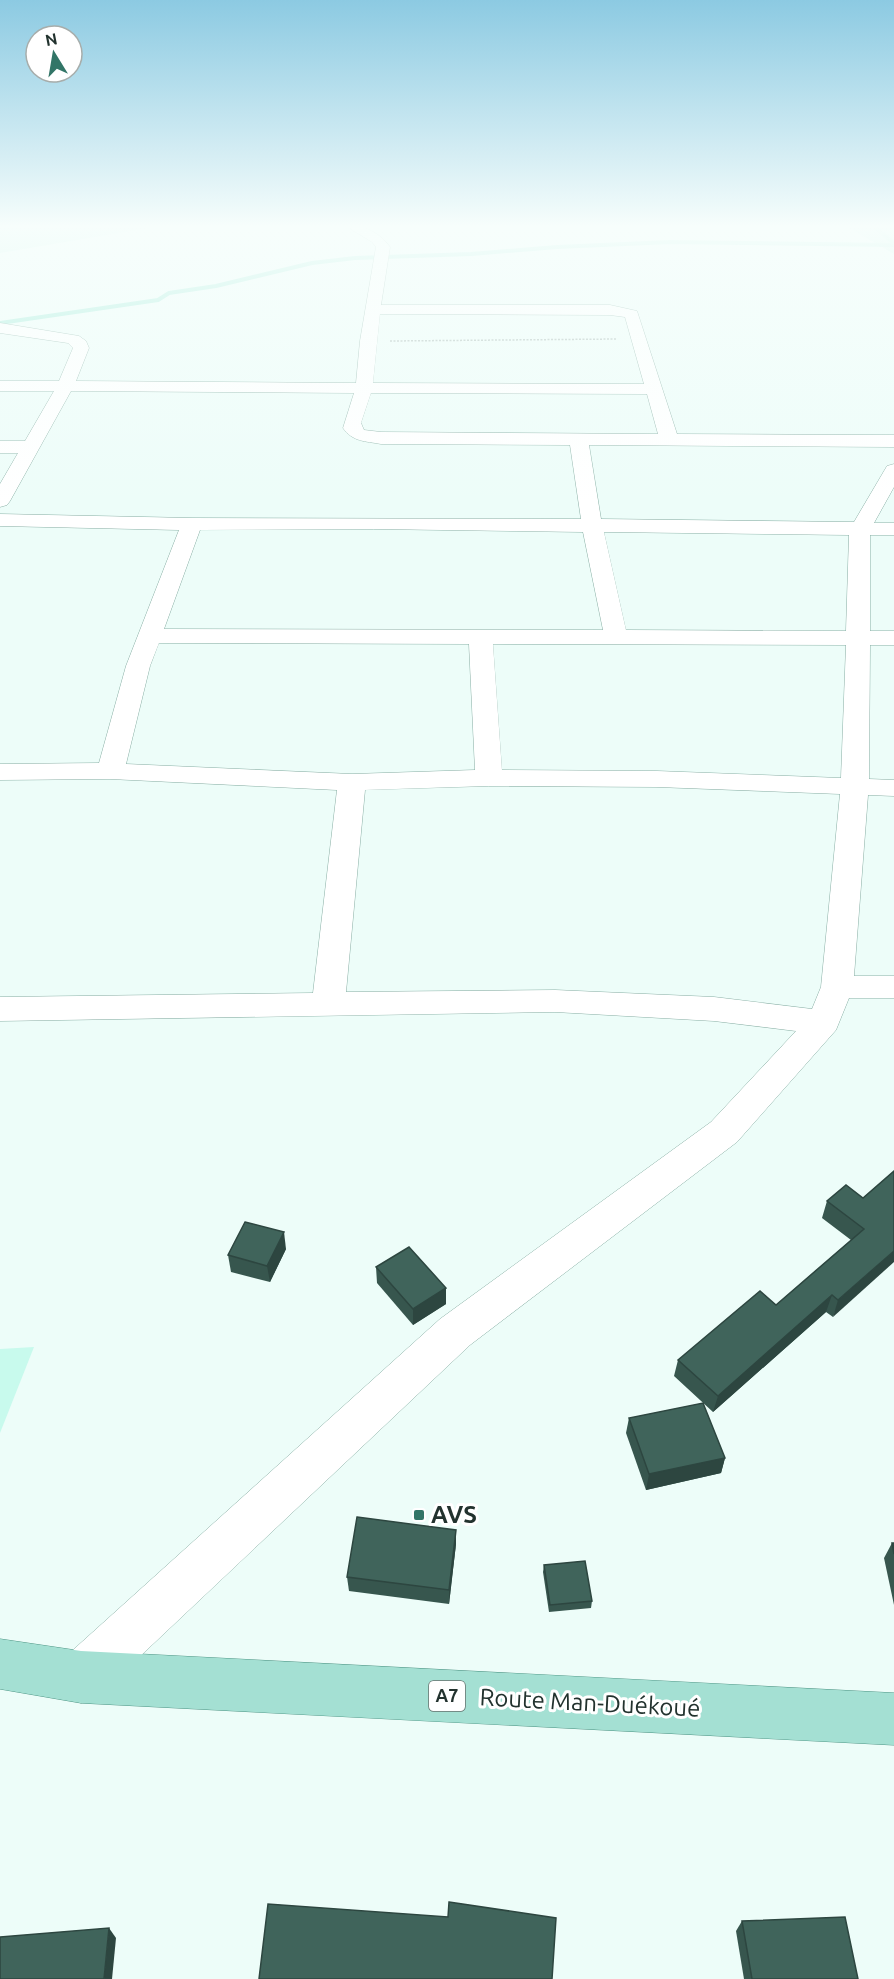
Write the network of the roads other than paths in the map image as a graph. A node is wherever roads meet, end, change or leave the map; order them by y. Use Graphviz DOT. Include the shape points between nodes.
graph roads {
  1 [pos="372,318"];
  2 [pos="633,318"];
  3 [pos="0,328"];
  4 [pos="0,386"];
  5 [pos="66,386"];
  6 [pos="364,388"];
  7 [pos="653,389"];
  8 [pos="669,439"];
  9 [pos="579,440"];
  10 [pos="894,441"];
  11 [pos="0,447"];
  12 [pos="30,447"];
  13 [pos="894,470"];
  14 [pos="0,501"];
  15 [pos="10,520"];
  16 [pos="192,524"];
  17 [pos="592,525"];
  18 [pos="877,529"];
  19 [pos="0,531"];
  20 [pos="151,636"];
  21 [pos="481,637"];
  22 [pos="616,637"];
  23 [pos="877,638"];
  24 [pos="110,771"];
  25 [pos="0,772"];
  26 [pos="489,778"];
  27 [pos="352,782"];
  28 [pos="855,787"];
  29 [pos="894,788"];
  30 [pos="837,987"];
  31 [pos="894,987"];
  32 [pos="328,1005"];
  33 [pos="0,1009"];
  34 [pos="824,1022"];
  35 [pos="0,1664"];
  36 [pos="81,1677"];
  37 [pos="894,1719"];
  1 -- 6 [label="street"];
  2 -- 7 [label="street"];
  3 -- 5 [label="street" via="57,335 78,342 81,348"];
  4 -- 5 [label="street"];
  5 -- 6 [label="street"];
  5 -- 12 [label="street"];
  6 -- 7 [label="street"];
  6 -- 9 [label="street" via="352,423 358,435"];
  7 -- 8 [label="street"];
  8 -- 9 [label="street"];
  8 -- 10 [label="street"];
  9 -- 17 [label="street"];
  11 -- 12 [label="street"];
  12 -- 14 [label="street"];
  13 -- 18 [label="street"];
  15 -- 16 [label="street"];
  15 -- 19 [label="street"];
  16 -- 17 [label="street"];
  16 -- 20 [label="street"];
  17 -- 18 [label="street"];
  17 -- 22 [label="street"];
  18 -- 23 [label="street"];
  20 -- 21 [label="street"];
  20 -- 24 [label="street" via="138,666"];
  21 -- 22 [label="street"];
  21 -- 26 [label="street"];
  22 -- 23 [label="street"];
  23 -- 28 [label="street"];
  24 -- 25 [label="street"];
  24 -- 27 [label="street"];
  26 -- 27 [label="street"];
  26 -- 28 [label="street" via="657,779"];
  27 -- 32 [label="street"];
  28 -- 29 [label="street"];
  28 -- 30 [label="street"];
  30 -- 31 [label="street"];
  30 -- 34 [label="street"];
  32 -- 33 [label="street"];
  32 -- 34 [label="street" via="634,1004"];
  34 -- 36 [label="street" via="724,1132 455,1332"];
  35 -- 36 [label="main road, Route Man-Duékoué / A7"];
  36 -- 37 [label="main road, Route Man-Duékoué / A7"];
}
